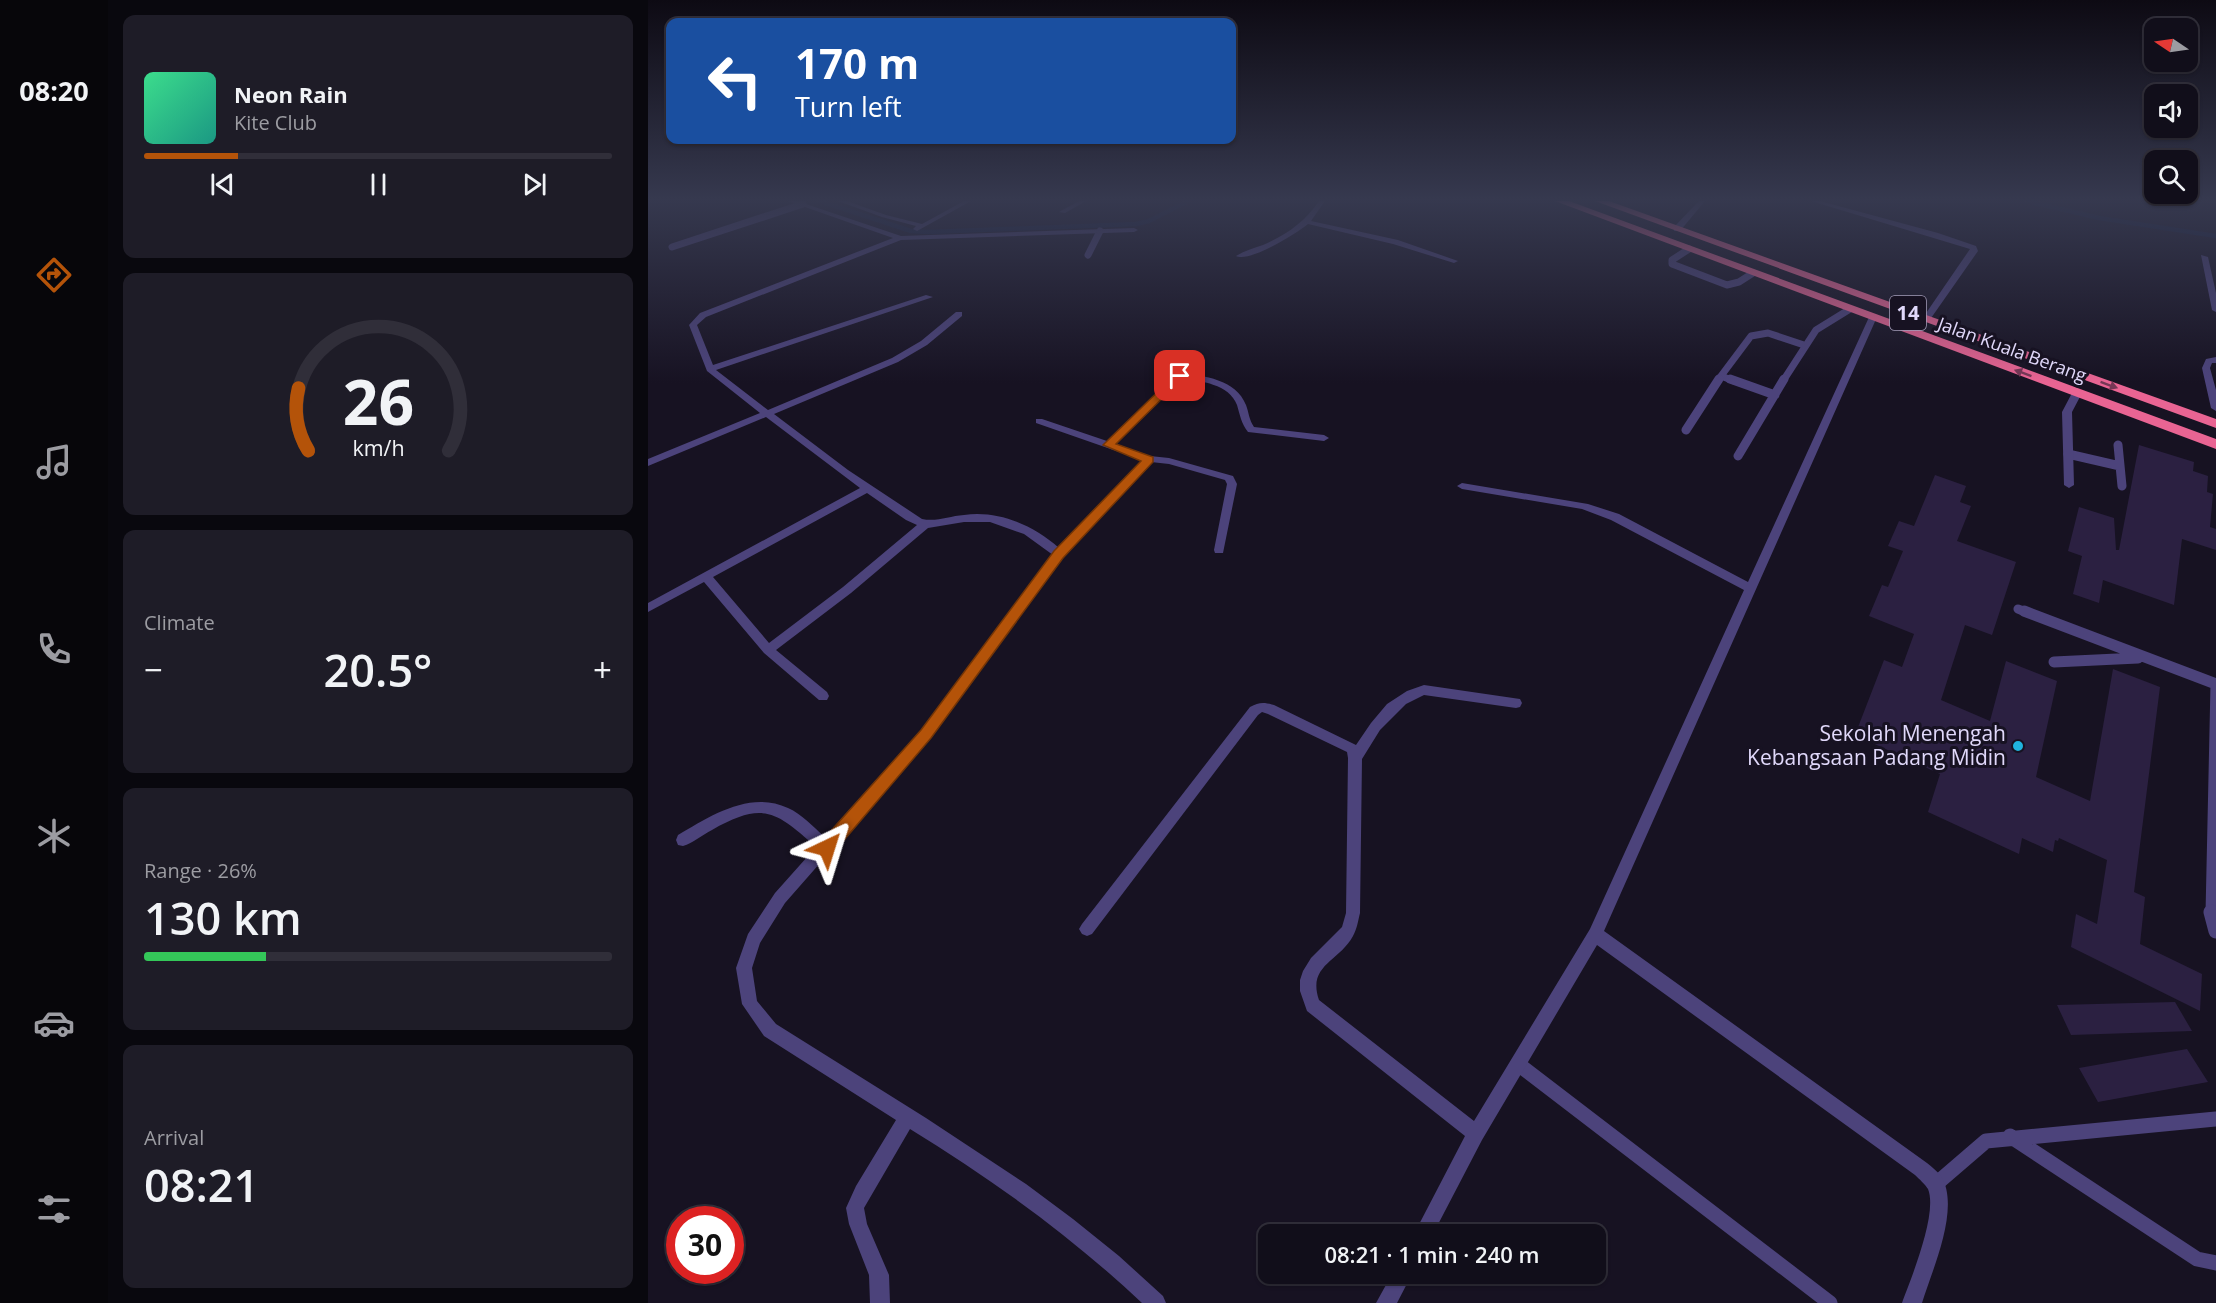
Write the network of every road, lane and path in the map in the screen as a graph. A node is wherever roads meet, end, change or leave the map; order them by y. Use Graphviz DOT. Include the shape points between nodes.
graph roads {
  1 [pos="838,262"];
  2 [pos="1672,262"];
  3 [pos="1723,262"];
  4 [pos="1768,262"];
  5 [pos="1966,262"];
  6 [pos="2205,262"];
  7 [pos="1753,273"];
  8 [pos="929,297"];
  9 [pos="1850,309"];
  10 [pos="2216,310"];
  11 [pos="959,314"];
  12 [pos="1873,317"];
  13 [pos="1926,319"];
  14 [pos="1804,345"];
  15 [pos="2216,360"];
  16 [pos="710,369"];
  17 [pos="1721,376"];
  18 [pos="2077,393"];
  19 [pos="1775,395"];
  20 [pos="2216,408"];
  21 [pos="767,412"];
  22 [pos="1039,421"];
  23 [pos="2216,424"];
  24 [pos="1686,430"];
  25 [pos="1324,438"];
  26 [pos="2216,444"];
  27 [pos="1109,445"];
  28 [pos="2118,445"];
  29 [pos="2068,454"];
  30 [pos="1738,456"];
  31 [pos="1149,459"];
  32 [pos="648,463"];
  33 [pos="2120,466"];
  34 [pos="2069,485"];
  35 [pos="1462,486"];
  36 [pos="2122,486"];
  37 [pos="867,488"];
  38 [pos="925,524"];
  39 [pos="1219,550"];
  40 [pos="1059,555"];
  41 [pos="707,578"];
  42 [pos="1751,588"];
  43 [pos="648,608"];
  44 [pos="2018,609"];
  45 [pos="768,650"];
  46 [pos="2147,658"];
  47 [pos="2054,662"];
  48 [pos="2216,684"];
  49 [pos="823,696"];
  50 [pos="1516,703"];
  51 [pos="1355,758"];
  52 [pos="683,840"];
  53 [pos="827,848"];
  54 [pos="1087,929"];
  55 [pos="2216,931"];
  56 [pos="1595,934"];
  57 [pos="1518,1064"];
  58 [pos="907,1118"];
  59 [pos="2216,1119"];
  60 [pos="1476,1134"];
  61 [pos="2010,1136"];
  62 [pos="1936,1184"];
  63 [pos="1428,1224"];
  64 [pos="2216,1263"];
  65 [pos="1396,1284"];
  66 [pos="880,1303"];
  67 [pos="1156,1303"];
  68 [pos="1386,1303"];
  69 [pos="1830,1303"];
  70 [pos="1912,1303"];
  1 -- 16 [label="street" via="703,315 693,325"];
  2 -- 7 [label="lane" via="1727,285"];
  3 -- 7 [label="highway, Jalan Kuala Berang / 14"];
  4 -- 13 [label="highway, Jalan Kuala Berang / 14"];
  5 -- 13 [label="street"];
  6 -- 10 [label="street"];
  7 -- 9 [label="highway, Jalan Kuala Berang / 14"];
  8 -- 16 [label="street"];
  9 -- 12 [label="highway, Jalan Kuala Berang / 14"];
  9 -- 14 [label="lane" via="1816,330"];
  11 -- 21 [label="street" via="924,343 895,360"];
  18 -- 12 [label="highway, Jalan Kuala Berang / 14, one-way"];
  12 -- 42 [label="street"];
  13 -- 23 [label="highway, Jalan Kuala Berang / 14, one-way"];
  14 -- 17 [label="lane" via="1768,333 1751,336"];
  14 -- 19 [label="lane"];
  15 -- 20 [label="street" via="2209,361 2206,368"];
  16 -- 21 [label="street"];
  17 -- 19 [label="lane"];
  17 -- 24 [label="lane"];
  18 -- 26 [label="highway, Jalan Kuala Berang / 14"];
  18 -- 29 [label="street" via="2067,412"];
  19 -- 30 [label="lane"];
  21 -- 32 [label="street"];
  21 -- 37 [label="street"];
  22 -- 27 [label="street"];
  25 -- 27 [label="street" via="1251,430 1245,424 1238,398 1227,387 1180,376"];
  27 -- 31 [label="street"];
  28 -- 33 [label="lane"];
  29 -- 33 [label="lane"];
  29 -- 34 [label="street"];
  31 -- 39 [label="street" via="1229,478 1232,484"];
  31 -- 40 [label="street"];
  33 -- 36 [label="lane"];
  35 -- 42 [label="street" via="1584,506 1615,517"];
  37 -- 38 [label="street"];
  37 -- 41 [label="street"];
  38 -- 40 [label="street" via="986,518 1041,537"];
  38 -- 45 [label="street"];
  40 -- 53 [label="street" via="926,734"];
  41 -- 43 [label="street"];
  41 -- 45 [label="street"];
  42 -- 56 [label="street"];
  44 -- 46 [label="lane"];
  45 -- 49 [label="street"];
  46 -- 47 [label="lane" via="2104,658 2079,664"];
  46 -- 48 [label="lane"];
  48 -- 55 [label="lane" via="2211,917"];
  50 -- 51 [label="street" via="1424,690 1409,694 1382,718"];
  51 -- 54 [label="street" via="1352,749 1270,709 1261,707 1254,711"];
  51 -- 60 [label="street" via="1353,913 1348,930 1310,971 1305,989 1313,1005"];
  52 -- 53 [label="street" via="711,823 753,809 769,808 783,812"];
  53 -- 58 [label="street" via="780,898 753,939 744,968 750,1004 770,1030"];
  56 -- 57 [label="street"];
  56 -- 62 [label="street" via="1922,1169"];
  57 -- 60 [label="street"];
  57 -- 69 [label="lane"];
  58 -- 66 [label="street" via="855,1208 879,1275"];
  58 -- 67 [label="street" via="1005,1180 1120,1267"];
  59 -- 61 [label="lane"];
  60 -- 63 [label="street"];
  61 -- 62 [label="lane" via="1986,1141"];
  61 -- 64 [label="lane" via="2198,1259"];
  62 -- 70 [label="street" via="1940,1202 1935,1227"];
  65 -- 68 [label="street"];
}
